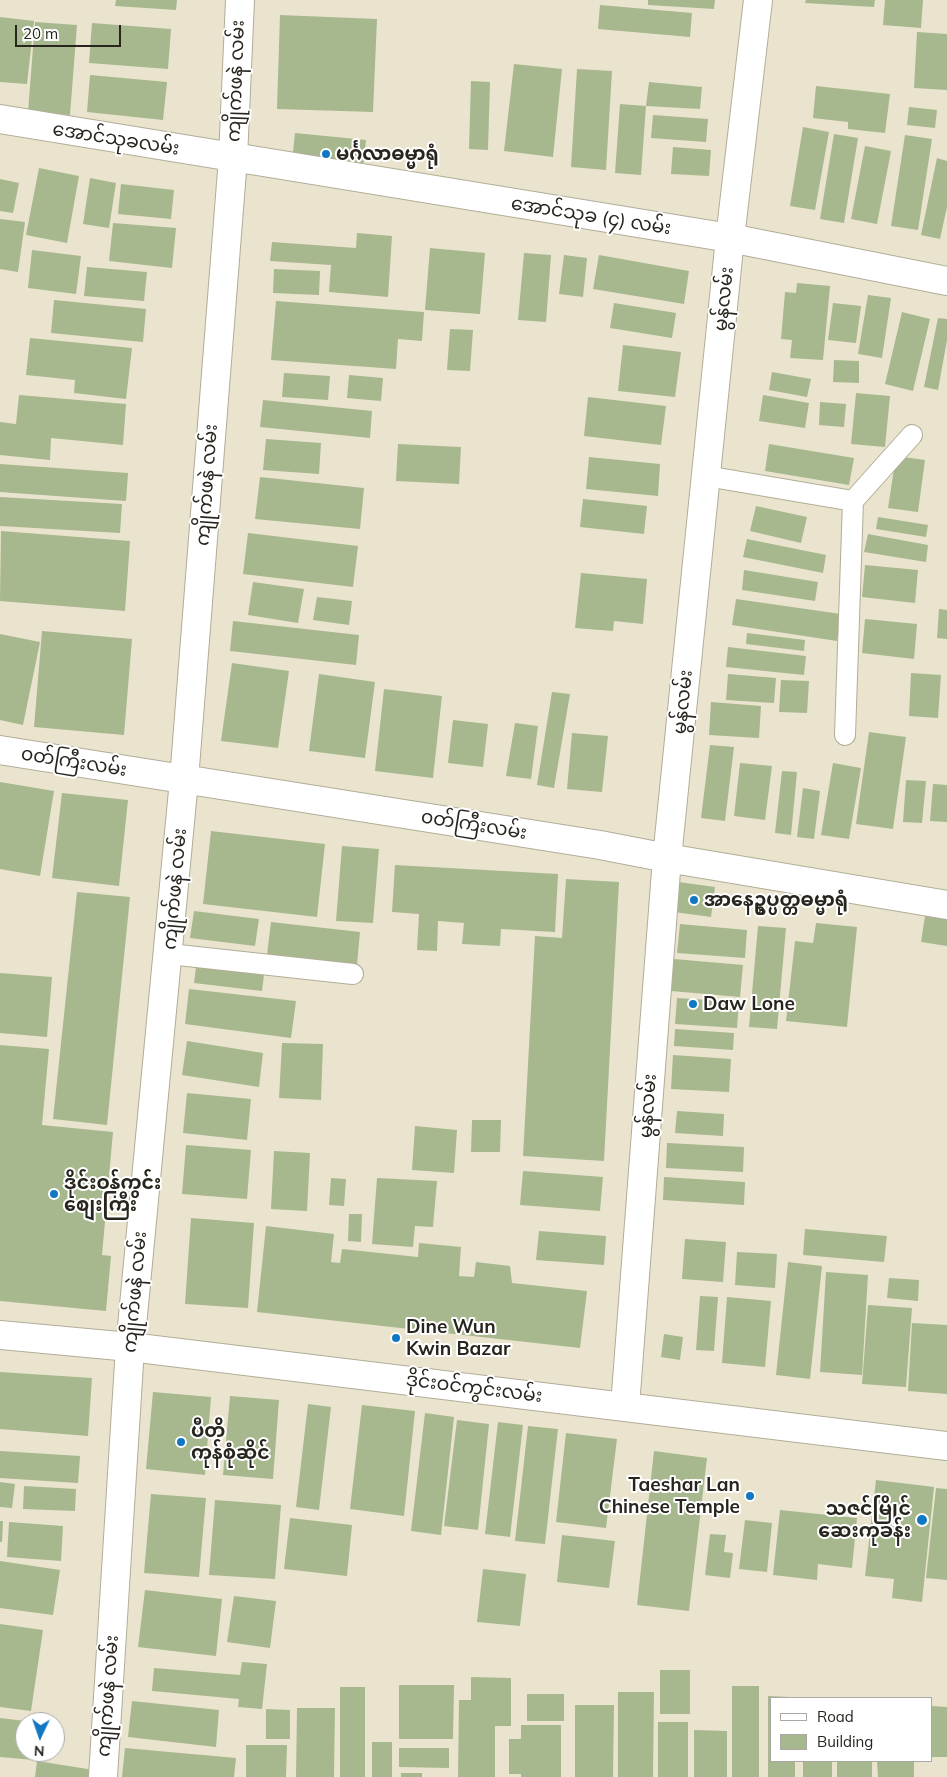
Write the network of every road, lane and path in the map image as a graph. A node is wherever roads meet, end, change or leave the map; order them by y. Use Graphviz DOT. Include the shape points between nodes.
graph roads {
  1 [pos="240,0"];
  2 [pos="758,0"];
  3 [pos="0,119"];
  4 [pos="233,158"];
  5 [pos="730,238"];
  6 [pos="947,282"];
  7 [pos="912,435"];
  8 [pos="706,476"];
  9 [pos="853,501"];
  10 [pos="845,735"];
  11 [pos="0,750"];
  12 [pos="184,780"];
  13 [pos="667,858"];
  14 [pos="947,905"];
  15 [pos="169,954"];
  16 [pos="353,974"];
  17 [pos="0,1335"];
  18 [pos="130,1347"];
  19 [pos="625,1406"];
  20 [pos="947,1446"];
  21 [pos="103,1777"];
  1 -- 4 [label="street, ကျိုက်ဖနဲ လမ်း"];
  2 -- 5 [label="street, မွန်လမ်း"];
  3 -- 4 [label="street, အောင်သုခလမ်း"];
  4 -- 5 [label="street, အောင်သုခ (၄) လမ်း"];
  4 -- 12 [label="street, ကျိုက်ဖနဲ လမ်း"];
  5 -- 6 [label="street, အောင်သုခ (၄) လမ်း"];
  5 -- 8 [label="street, မွန်လမ်း"];
  7 -- 9 [label="lane"];
  8 -- 9 [label="lane"];
  8 -- 13 [label="street, မွန်လမ်း"];
  9 -- 10 [label="lane"];
  11 -- 12 [label="street, ၀တ်ကြီးလမ်း"];
  12 -- 13 [label="street, ၀တ်ကြီးလမ်း" via="600,844"];
  12 -- 15 [label="street, ကျိုက်ဖနဲ လမ်း"];
  13 -- 14 [label="street, ၀တ်ကြီးလမ်း"];
  13 -- 19 [label="street, မွန်လမ်း"];
  15 -- 16 [label="lane"];
  15 -- 18 [label="street, ကျိုက်ဖနဲ လမ်း"];
  17 -- 18 [label="street, ဒိုင်းဝင်ကွင်းလမ်း"];
  18 -- 19 [label="street, ဒိုင်းဝင်ကွင်းလမ်း"];
  18 -- 21 [label="street, ကျိုက်ဖနဲ လမ်း"];
  19 -- 20 [label="street, ဒိုင်းဝင်ကွင်းလမ်း"];
}
